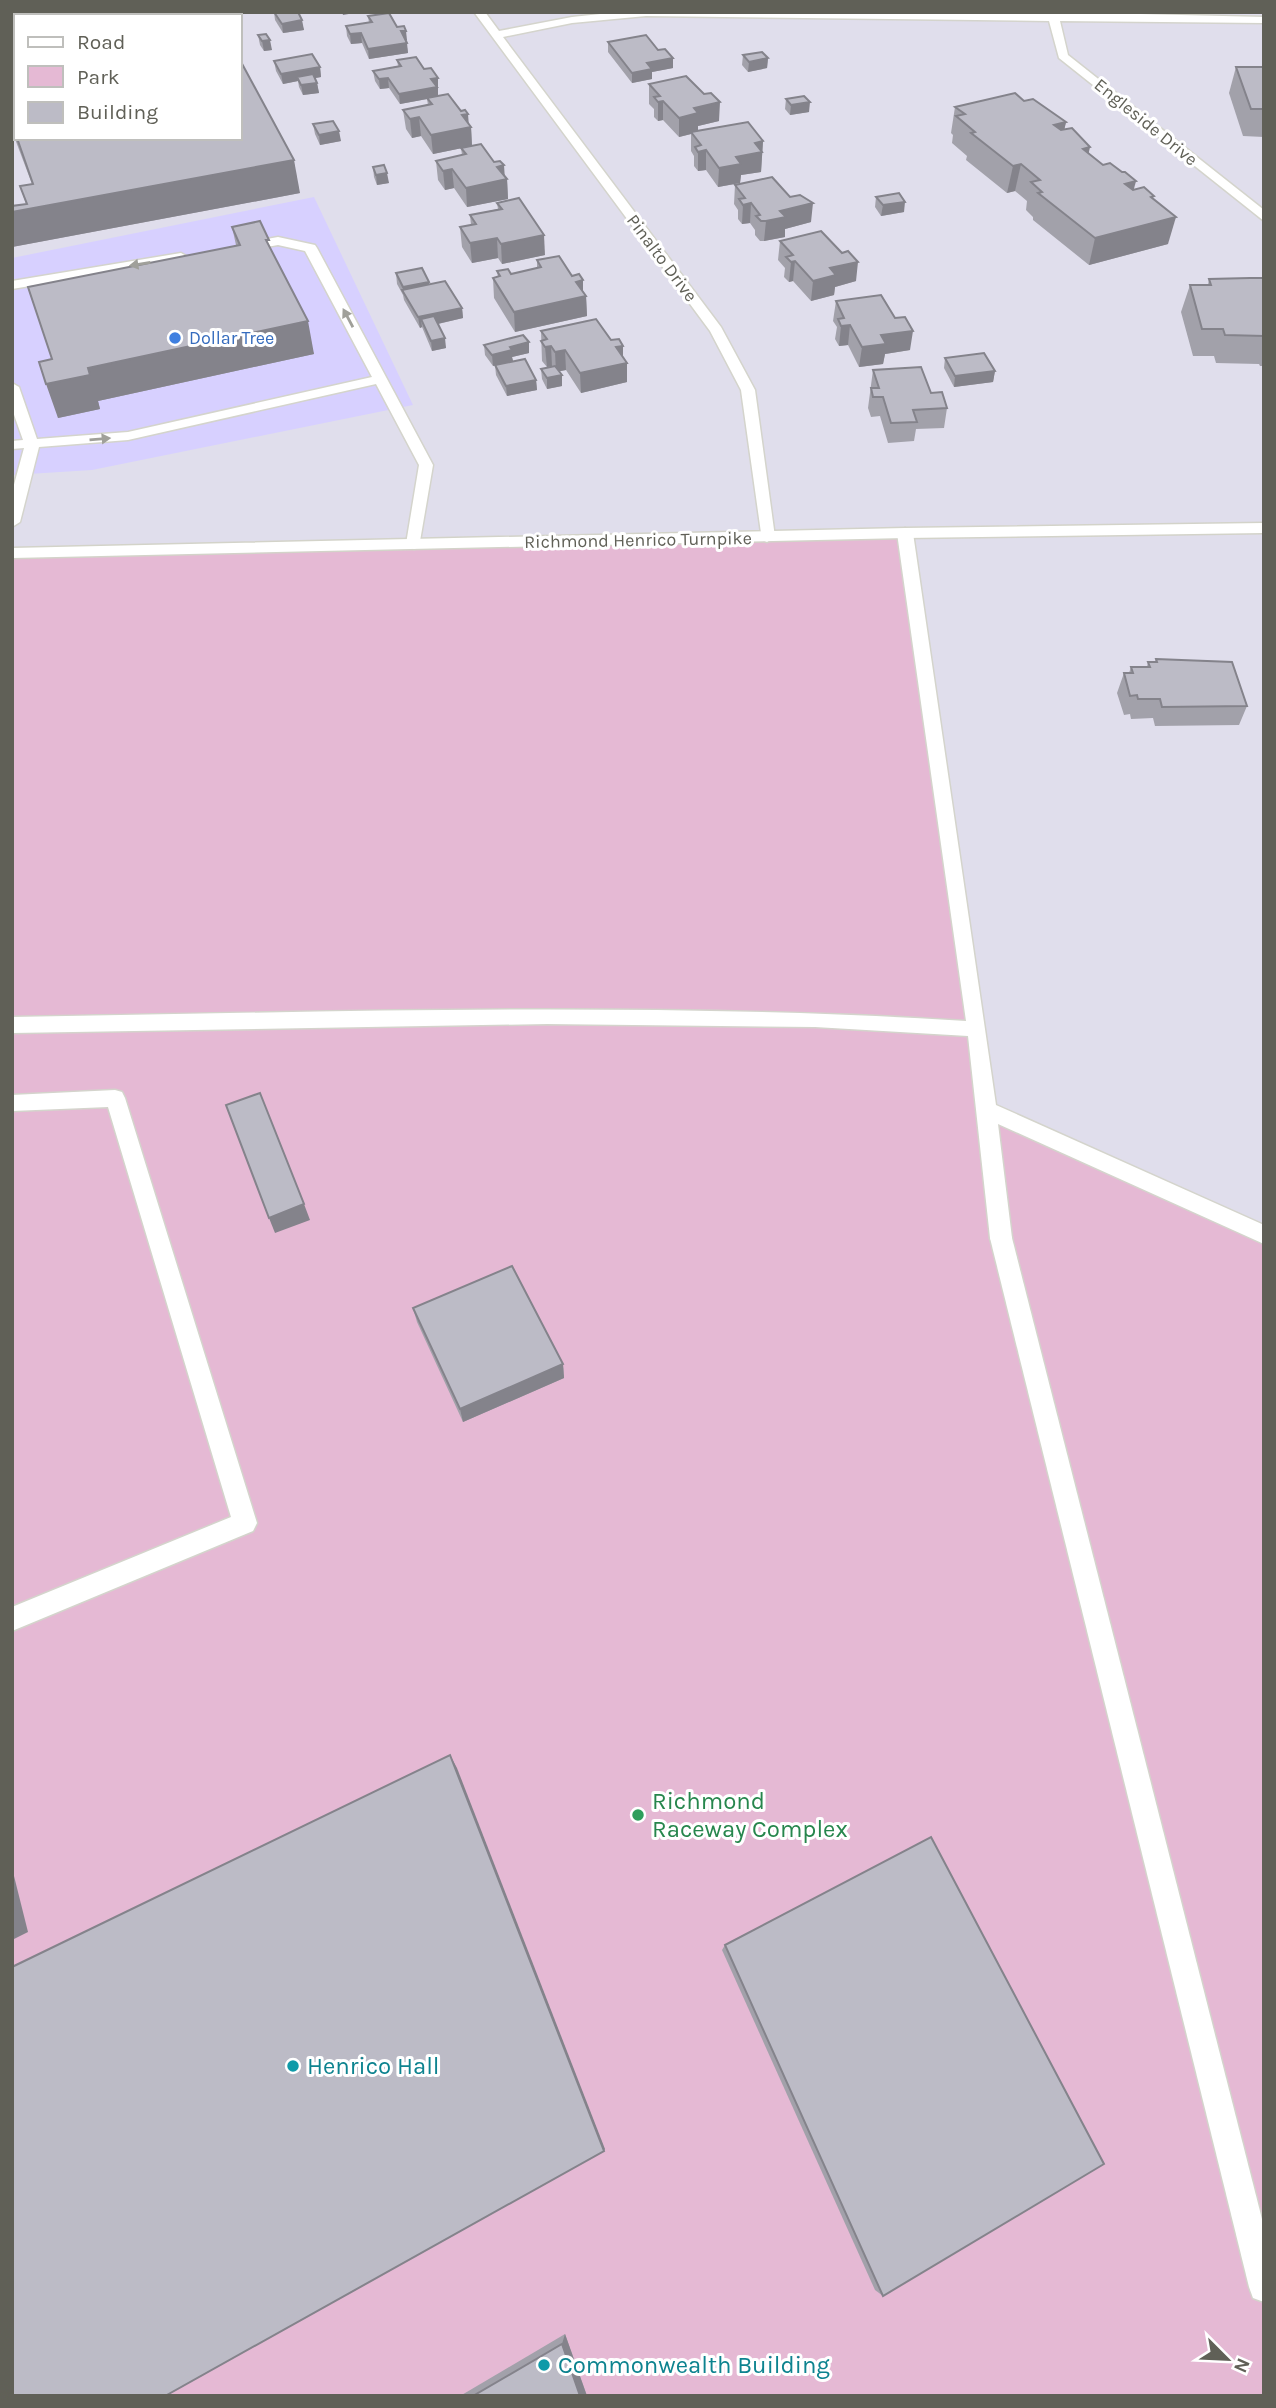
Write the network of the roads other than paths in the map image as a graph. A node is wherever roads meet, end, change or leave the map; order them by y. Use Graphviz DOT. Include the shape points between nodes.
graph roads {
  1 [pos="479,12"];
  2 [pos="1052,14"];
  3 [pos="1264,20"];
  4 [pos="496,35"];
  5 [pos="1264,217"];
  6 [pos="225,250"];
  7 [pos="199,254"];
  8 [pos="12,285"];
  9 [pos="380,379"];
  10 [pos="12,387"];
  11 [pos="12,445"];
  12 [pos="33,445"];
  13 [pos="12,522"];
  14 [pos="1264,528"];
  15 [pos="905,533"];
  16 [pos="767,537"];
  17 [pos="414,544"];
  18 [pos="12,553"];
  19 [pos="12,1025"];
  20 [pos="977,1029"];
  21 [pos="12,1103"];
  22 [pos="986,1110"];
  23 [pos="1264,1235"];
  24 [pos="12,1619"];
  25 [pos="1264,2287"];
  1 -- 4 [label="street, Pinalto Drive"];
  2 -- 3 [label="street"];
  2 -- 4 [label="street" via="646,13 572,20"];
  2 -- 5 [label="street, Engleside Drive" via="1063,56"];
  4 -- 16 [label="street, Pinalto Drive" via="733,358 747,390"];
  9 -- 6 [label="street, one-way" via="310,248 278,242"];
  7 -- 8 [label="street, one-way"];
  12 -- 9 [label="street, one-way" via="128,436"];
  9 -- 17 [label="street" via="426,464"];
  10 -- 12 [label="street"];
  11 -- 12 [label="street"];
  12 -- 13 [label="street"];
  14 -- 15 [label="street, Richmond Henrico Turnpike"];
  15 -- 16 [label="street, Richmond Henrico Turnpike"];
  15 -- 20 [label="street"];
  16 -- 17 [label="street, Richmond Henrico Turnpike"];
  17 -- 18 [label="street, Richmond Henrico Turnpike"];
  19 -- 20 [label="street" via="547,1016 815,1019"];
  20 -- 22 [label="street"];
  21 -- 24 [label="street" via="115,1098 245,1523"];
  22 -- 23 [label="street"];
  22 -- 25 [label="street" via="1001,1238"];
}
